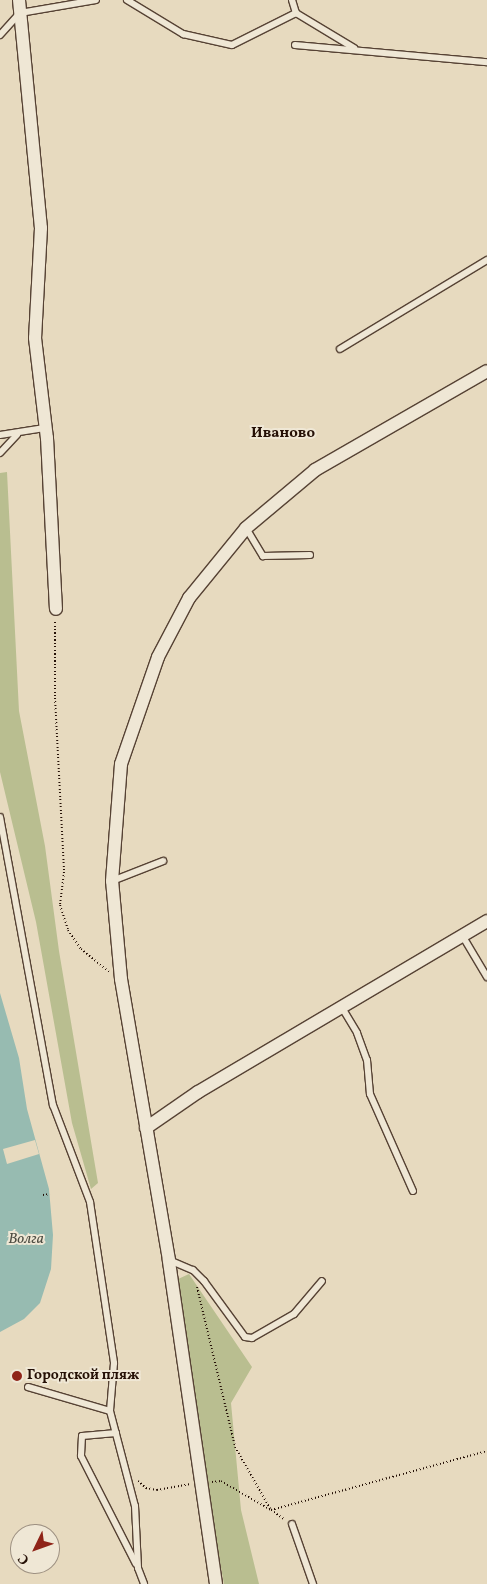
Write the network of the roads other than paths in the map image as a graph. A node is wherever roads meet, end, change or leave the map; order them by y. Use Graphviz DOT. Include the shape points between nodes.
graph roads {
  1 [pos="20,0"];
  2 [pos="96,0"];
  3 [pos="127,0"];
  4 [pos="292,0"];
  5 [pos="20,13"];
  6 [pos="296,13"];
  7 [pos="0,35"];
  8 [pos="295,45"];
  9 [pos="354,48"];
  10 [pos="487,62"];
  11 [pos="487,260"];
  12 [pos="340,349"];
  13 [pos="487,371"];
  14 [pos="44,428"];
  15 [pos="17,435"];
  16 [pos="0,436"];
  17 [pos="0,453"];
  18 [pos="246,528"];
  19 [pos="310,555"];
  20 [pos="56,609"];
  21 [pos="0,817"];
  22 [pos="163,861"];
  23 [pos="112,881"];
  24 [pos="487,921"];
  25 [pos="462,935"];
  26 [pos="487,978"];
  27 [pos="341,1006"];
  28 [pos="146,1128"];
  29 [pos="413,1191"];
  30 [pos="169,1260"];
  31 [pos="322,1281"];
  32 [pos="28,1387"];
  33 [pos="110,1412"];
  34 [pos="116,1433"];
  35 [pos="292,1524"];
  36 [pos="138,1568"];
  37 [pos="144,1584"];
  38 [pos="216,1584"];
  39 [pos="313,1584"];
  1 -- 5 [label="street"];
  2 -- 5 [label="lane"];
  3 -- 6 [label="lane" via="183,34 232,45"];
  4 -- 6 [label="lane"];
  5 -- 7 [label="lane"];
  5 -- 14 [label="street" via="42,228 35,338"];
  6 -- 9 [label="lane"];
  8 -- 9 [label="lane"];
  9 -- 10 [label="lane"];
  11 -- 12 [label="lane"];
  13 -- 18 [label="street" via="315,470"];
  14 -- 15 [label="lane"];
  14 -- 20 [label="street"];
  15 -- 16 [label="lane"];
  15 -- 17 [label="lane"];
  18 -- 19 [label="lane" via="263,556"];
  18 -- 23 [label="street" via="189,598 158,657 132,723 120,764"];
  21 -- 33 [label="lane" via="52,1105 90,1202 114,1363"];
  22 -- 23 [label="lane"];
  23 -- 28 [label="street" via="121,979"];
  24 -- 25 [label="street"];
  25 -- 26 [label="lane"];
  25 -- 27 [label="street"];
  27 -- 28 [label="street" via="198,1092"];
  27 -- 29 [label="lane" via="357,1033 367,1060 370,1094"];
  28 -- 30 [label="street"];
  30 -- 31 [label="lane" via="193,1270 245,1337 252,1338 294,1314"];
  30 -- 38 [label="street"];
  32 -- 33 [label="lane"];
  33 -- 34 [label="lane"];
  34 -- 36 [label="lane" via="135,1506"];
  34 -- 36 [label="lane" via="82,1436 81,1456"];
  35 -- 39 [label="lane"];
  36 -- 37 [label="lane"];
}
